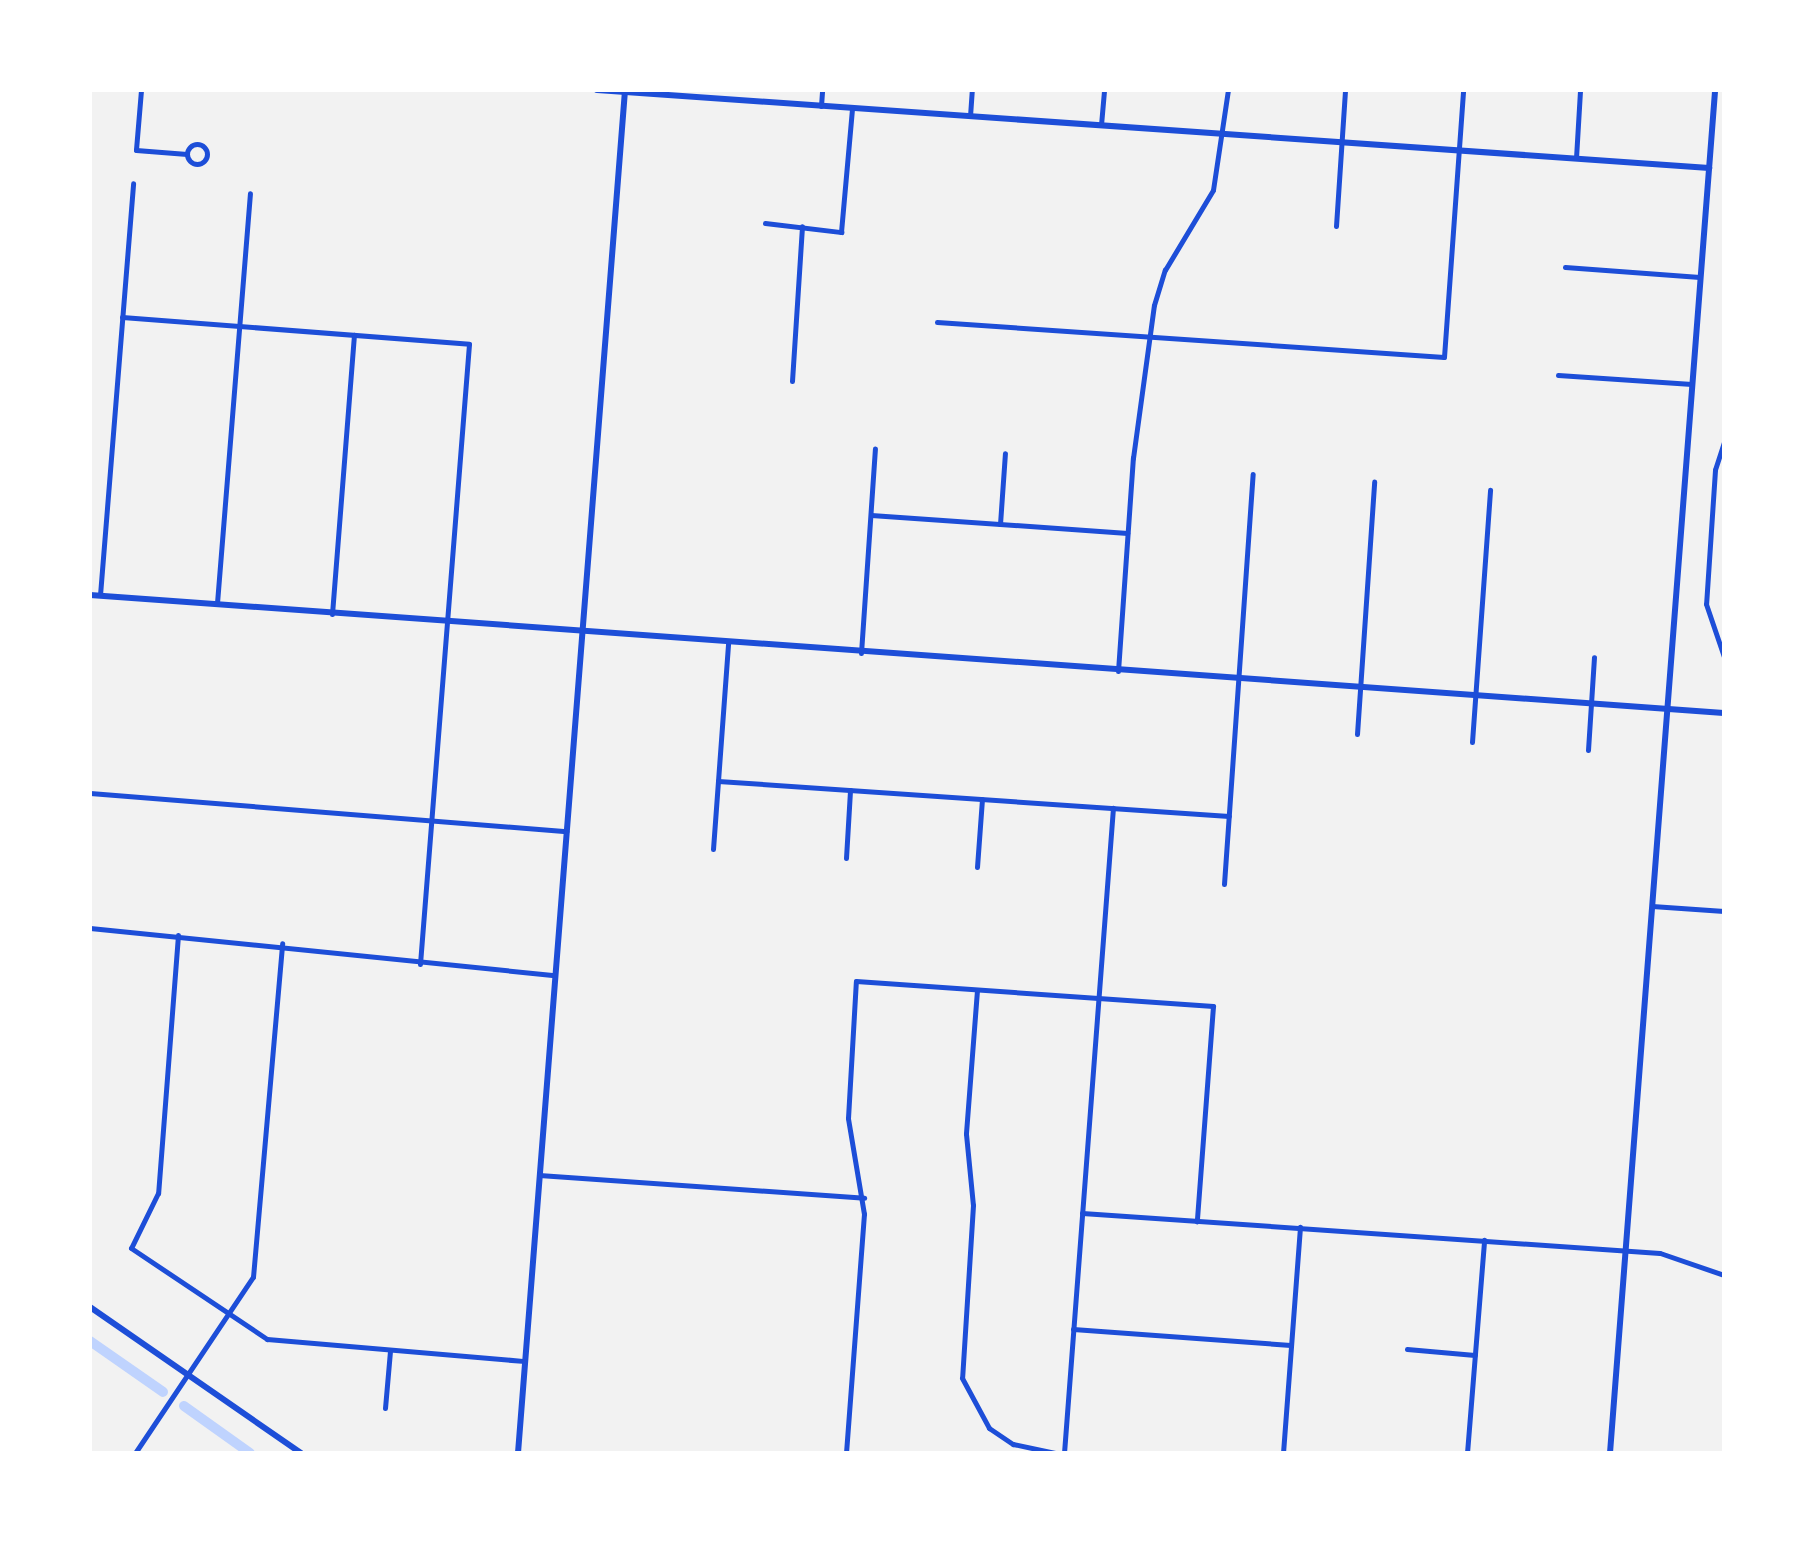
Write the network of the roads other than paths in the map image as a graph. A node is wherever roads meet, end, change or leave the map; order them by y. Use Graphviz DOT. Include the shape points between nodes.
graph roads {
  1 [pos="141,90"];
  2 [pos="597,90"];
  3 [pos="822,90"];
  4 [pos="972,90"];
  5 [pos="1104,90"];
  6 [pos="1228,90"];
  7 [pos="1346,90"];
  8 [pos="1463,90"];
  9 [pos="1580,90"];
  10 [pos="1714,90"];
  11 [pos="625,91"];
  12 [pos="821,106"];
  13 [pos="852,108"];
  14 [pos="970,116"];
  15 [pos="1101,125"];
  16 [pos="1225,134"];
  17 [pos="1342,142"];
  18 [pos="1459,150"];
  19 [pos="187,154"];
  20 [pos="1576,158"];
  21 [pos="1708,168"];
  22 [pos="133,184"];
  23 [pos="250,193"];
  24 [pos="765,222"];
  25 [pos="802,226"];
  26 [pos="1336,226"];
  27 [pos="1566,267"];
  28 [pos="1700,277"];
  29 [pos="122,317"];
  30 [pos="937,322"];
  31 [pos="239,326"];
  32 [pos="354,335"];
  33 [pos="1150,337"];
  34 [pos="1558,375"];
  35 [pos="792,380"];
  36 [pos="1692,384"];
  37 [pos="1724,442"];
  38 [pos="876,448"];
  39 [pos="1005,452"];
  40 [pos="1253,474"];
  41 [pos="1374,482"];
  42 [pos="1490,490"];
  43 [pos="871,515"];
  44 [pos="1000,524"];
  45 [pos="1128,533"];
  46 [pos="90,595"];
  47 [pos="100,596"];
  48 [pos="217,604"];
  49 [pos="332,614"];
  50 [pos="447,623"];
  51 [pos="582,633"];
  52 [pos="728,644"];
  53 [pos="861,653"];
  54 [pos="1724,656"];
  55 [pos="1594,657"];
  56 [pos="1118,671"];
  57 [pos="1238,679"];
  58 [pos="1360,688"];
  59 [pos="1476,696"];
  60 [pos="1591,704"];
  61 [pos="1667,709"];
  62 [pos="1724,713"];
  63 [pos="1356,734"];
  64 [pos="1472,742"];
  65 [pos="1588,750"];
  66 [pos="718,781"];
  67 [pos="850,790"];
  68 [pos="90,792"];
  69 [pos="982,799"];
  70 [pos="1113,808"];
  71 [pos="1229,816"];
  72 [pos="431,821"];
  73 [pos="566,831"];
  74 [pos="713,849"];
  75 [pos="846,858"];
  76 [pos="977,867"];
  77 [pos="1224,884"];
  78 [pos="1652,906"];
  79 [pos="1724,912"];
  80 [pos="90,928"];
  81 [pos="178,935"];
  82 [pos="282,943"];
  83 [pos="420,964"];
  84 [pos="555,975"];
  85 [pos="977,990"];
  86 [pos="1098,998"];
  87 [pos="539,1175"];
  88 [pos="864,1198"];
  89 [pos="1082,1213"];
  90 [pos="1197,1220"];
  91 [pos="1300,1228"];
  92 [pos="1484,1240"];
  93 [pos="1625,1250"];
  94 [pos="1724,1276"];
  95 [pos="90,1308"];
  96 [pos="230,1316"];
  97 [pos="1073,1329"];
  98 [pos="1291,1346"];
  99 [pos="1406,1349"];
  100 [pos="390,1351"];
  101 [pos="1475,1354"];
  102 [pos="525,1361"];
  103 [pos="189,1376"];
  104 [pos="385,1408"];
  105 [pos="135,1453"];
  106 [pos="300,1453"];
  107 [pos="518,1453"];
  108 [pos="846,1453"];
  109 [pos="1055,1453"];
  110 [pos="1064,1453"];
  111 [pos="1282,1453"];
  112 [pos="1468,1453"];
  113 [pos="1610,1453"];
  1 -- 19 [label="street" via="136,150"];
  2 -- 11 [label="street"];
  3 -- 12 [label="street"];
  4 -- 14 [label="street"];
  5 -- 15 [label="street"];
  6 -- 16 [label="street"];
  7 -- 17 [label="street"];
  8 -- 18 [label="street"];
  9 -- 20 [label="street"];
  10 -- 21 [label="street"];
  11 -- 12 [label="street"];
  11 -- 51 [label="street"];
  12 -- 13 [label="street"];
  13 -- 14 [label="street"];
  13 -- 25 [label="street" via="841,232"];
  14 -- 15 [label="street"];
  15 -- 16 [label="street"];
  16 -- 17 [label="street"];
  16 -- 33 [label="street" via="1213,190 1158,288"];
  17 -- 18 [label="street"];
  17 -- 26 [label="street"];
  18 -- 20 [label="street"];
  18 -- 33 [label="street" via="1444,357"];
  19 -- 19 [label="street" via="198,164 208,154 198,143"];
  20 -- 21 [label="street"];
  21 -- 28 [label="street"];
  22 -- 29 [label="street"];
  23 -- 31 [label="street"];
  24 -- 25 [label="street"];
  25 -- 35 [label="street"];
  27 -- 28 [label="street"];
  28 -- 36 [label="street"];
  29 -- 31 [label="street"];
  29 -- 47 [label="street"];
  30 -- 33 [label="street"];
  31 -- 32 [label="street"];
  31 -- 48 [label="street"];
  32 -- 49 [label="street"];
  32 -- 50 [label="street" via="468,344"];
  33 -- 45 [label="street"];
  34 -- 36 [label="street"];
  36 -- 61 [label="street"];
  37 -- 54 [label="street" via="1714,470 1706,604"];
  38 -- 43 [label="street"];
  39 -- 44 [label="street"];
  40 -- 57 [label="street"];
  41 -- 58 [label="street"];
  42 -- 59 [label="street"];
  43 -- 44 [label="street"];
  43 -- 53 [label="street"];
  44 -- 45 [label="street"];
  45 -- 56 [label="street"];
  46 -- 47 [label="street"];
  47 -- 48 [label="street"];
  48 -- 49 [label="street"];
  49 -- 50 [label="street"];
  50 -- 51 [label="street"];
  50 -- 72 [label="street"];
  51 -- 52 [label="street"];
  51 -- 73 [label="street"];
  52 -- 53 [label="street"];
  52 -- 66 [label="street"];
  53 -- 56 [label="street"];
  55 -- 60 [label="street"];
  56 -- 57 [label="street"];
  57 -- 58 [label="street"];
  57 -- 71 [label="street"];
  58 -- 59 [label="street"];
  58 -- 63 [label="street"];
  59 -- 60 [label="street"];
  59 -- 64 [label="street"];
  60 -- 61 [label="street"];
  60 -- 65 [label="street"];
  61 -- 62 [label="street"];
  61 -- 78 [label="street"];
  66 -- 67 [label="street"];
  66 -- 74 [label="street"];
  67 -- 69 [label="street"];
  67 -- 75 [label="street"];
  68 -- 72 [label="street"];
  69 -- 70 [label="street"];
  69 -- 76 [label="street"];
  70 -- 71 [label="street"];
  70 -- 86 [label="street"];
  71 -- 77 [label="street"];
  72 -- 73 [label="street"];
  72 -- 83 [label="street"];
  73 -- 84 [label="street"];
  78 -- 79 [label="street"];
  78 -- 93 [label="street"];
  80 -- 81 [label="street"];
  81 -- 82 [label="street"];
  81 -- 96 [label="street" via="158,1192 131,1248"];
  82 -- 83 [label="street"];
  82 -- 96 [label="street" via="257,1261"];
  83 -- 84 [label="street"];
  84 -- 87 [label="street"];
  85 -- 86 [label="street"];
  85 -- 88 [label="street" via="856,981 848,1118"];
  85 -- 109 [label="street" via="966,1134 973,1205 962,1378 980,1418 1001,1438"];
  86 -- 89 [label="street"];
  86 -- 90 [label="street" via="1213,1006"];
  87 -- 88 [label="street"];
  87 -- 102 [label="street"];
  88 -- 108 [label="street"];
  89 -- 90 [label="street"];
  89 -- 97 [label="street"];
  90 -- 91 [label="street"];
  91 -- 92 [label="street"];
  91 -- 98 [label="street"];
  92 -- 93 [label="street"];
  92 -- 101 [label="street"];
  93 -- 94 [label="street" via="1677,1256"];
  93 -- 113 [label="street"];
  95 -- 103 [label="street"];
  96 -- 100 [label="street" via="281,1342"];
  96 -- 103 [label="street"];
  97 -- 98 [label="street"];
  97 -- 110 [label="street"];
  98 -- 111 [label="street"];
  99 -- 101 [label="street"];
  100 -- 102 [label="street"];
  100 -- 104 [label="street"];
  101 -- 112 [label="street"];
  102 -- 107 [label="street"];
  103 -- 105 [label="street"];
  103 -- 106 [label="street"];
}
